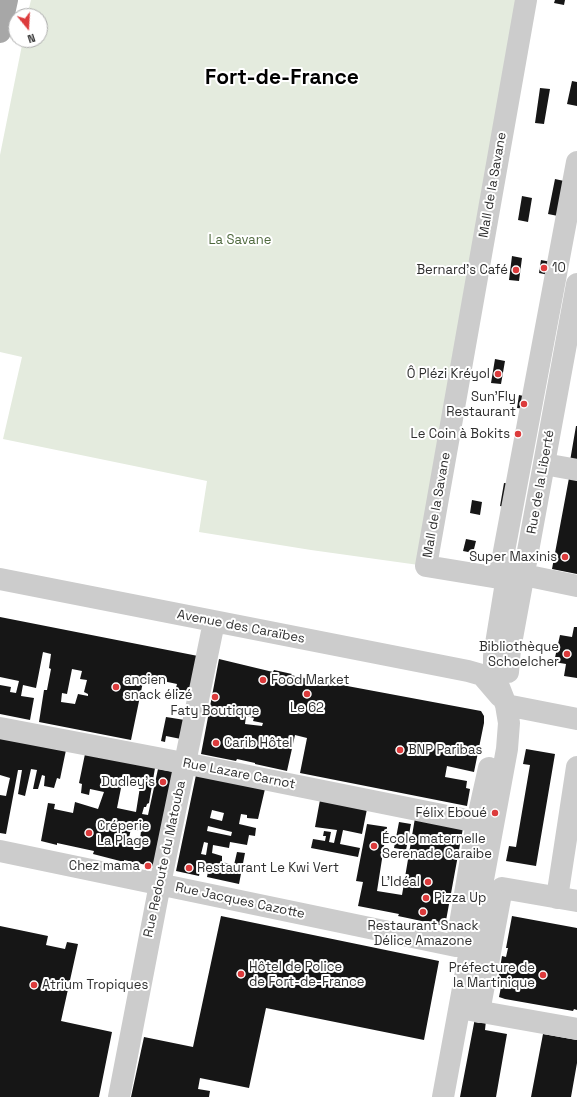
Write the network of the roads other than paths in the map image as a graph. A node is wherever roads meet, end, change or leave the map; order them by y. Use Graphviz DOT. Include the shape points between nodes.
graph roads {
  1 [pos="7,0"];
  2 [pos="526,0"];
  3 [pos="0,32"];
  4 [pos="577,162"];
  5 [pos="577,199"];
  6 [pos="577,284"];
  7 [pos="572,346"];
  8 [pos="544,464"];
  9 [pos="577,470"];
  10 [pos="524,575"];
  11 [pos="0,579"];
  12 [pos="577,586"];
  13 [pos="214,622"];
  14 [pos="495,672"];
  15 [pos="506,705"];
  16 [pos="577,719"];
  17 [pos="0,728"];
  18 [pos="185,763"];
  19 [pos="577,767"];
  20 [pos="477,822"];
  21 [pos="0,851"];
  22 [pos="160,884"];
  23 [pos="567,900"];
  24 [pos="456,946"];
  25 [pos="461,1009"];
  26 [pos="577,1029"];
  27 [pos="119,1097"];
  28 [pos="429,1097"];
  29 [pos="443,1097"];
  1 -- 3 [label="main road"];
  2 -- 4 [label="street, Mall de la Savane" via="426,566 500,578"];
  5 -- 14 [label="street" via="508,573 494,656"];
  6 -- 7 [label="street, Rue de la Liberté"];
  7 -- 8 [label="street, Rue de la Liberté"];
  8 -- 9 [label="street"];
  8 -- 10 [label="street, Rue de la Liberté"];
  10 -- 12 [label="street"];
  10 -- 14 [label="street, Rue de la Liberté" via="510,650"];
  11 -- 13 [label="street, Avenue des Caraïbes"];
  13 -- 14 [label="street, Avenue des Caraïbes" via="468,671"];
  13 -- 18 [label="street, Rue Redoute du Matouba"];
  14 -- 15 [label="street" via="492,687"];
  15 -- 16 [label="street"];
  15 -- 20 [label="street" via="494,744"];
  15 -- 25 [label="street" via="509,723 506,749"];
  17 -- 18 [label="street, Rue Lazare Carnot"];
  18 -- 20 [label="street, Rue Lazare Carnot"];
  18 -- 22 [label="street, Rue Redoute du Matouba"];
  19 -- 23 [label="street"];
  20 -- 24 [label="street"];
  21 -- 22 [label="street, Rue Jacques Cazotte"];
  22 -- 24 [label="street, Rue Jacques Cazotte"];
  22 -- 27 [label="street, Rue Redoute du Matouba"];
  23 -- 25 [label="street" via="502,888"];
  24 -- 25 [label="street"];
  25 -- 26 [label="street"];
  25 -- 28 [label="street"];
  25 -- 29 [label="street"];
}
